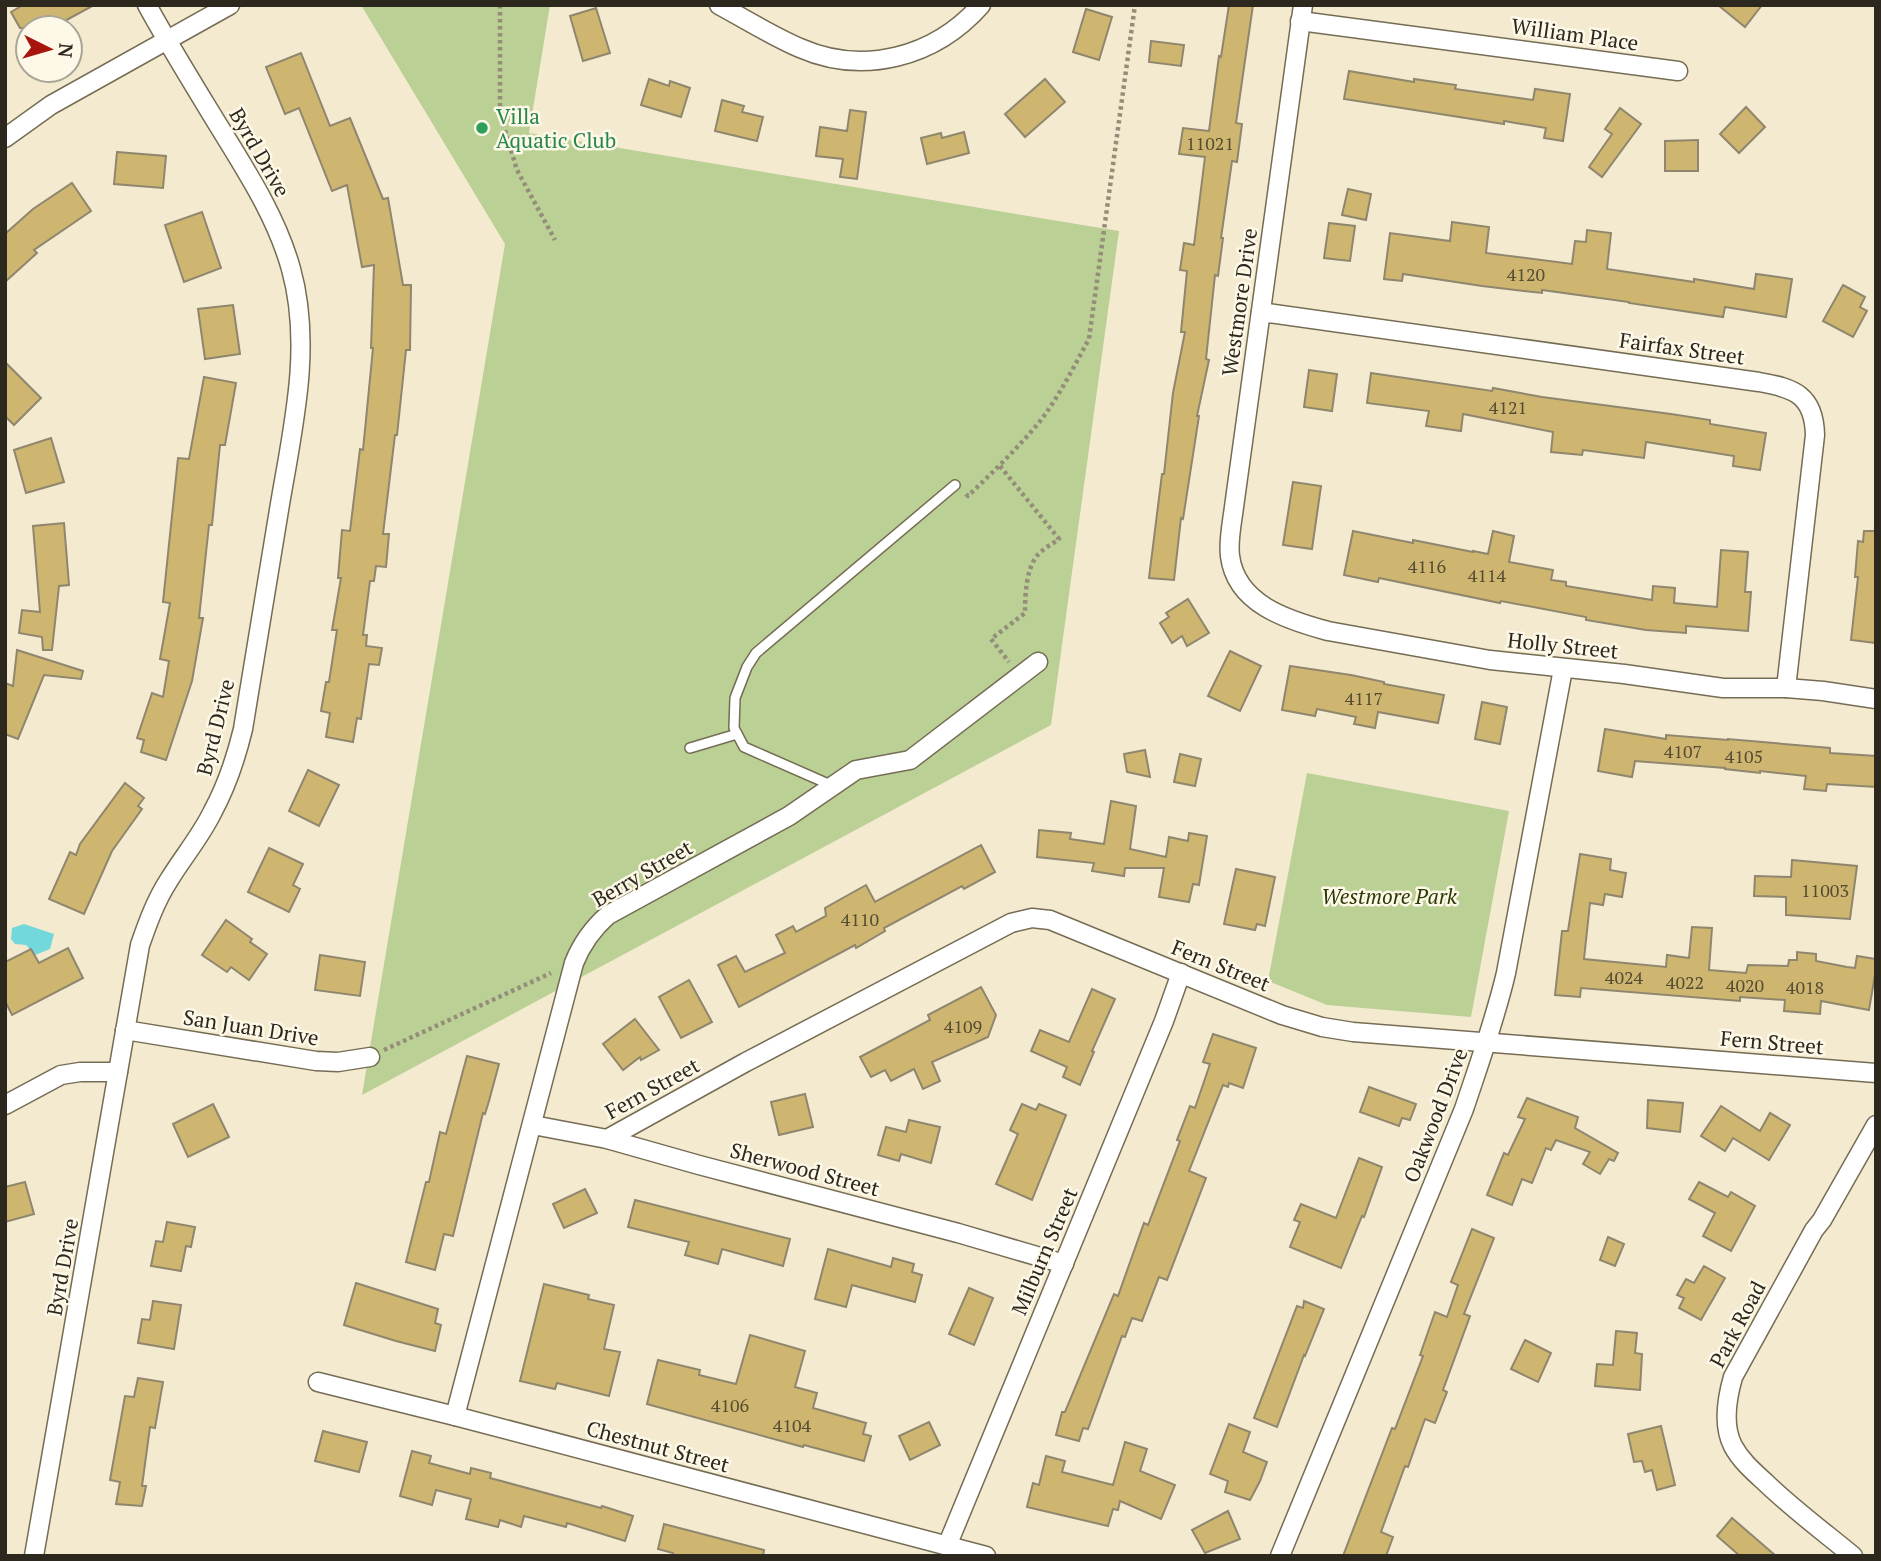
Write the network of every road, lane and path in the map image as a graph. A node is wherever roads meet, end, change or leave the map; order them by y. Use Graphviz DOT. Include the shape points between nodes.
graph roads {
  1 [pos="147,5"];
  2 [pos="230,5"];
  3 [pos="500,5"];
  4 [pos="719,5"];
  5 [pos="981,5"];
  6 [pos="1135,5"];
  7 [pos="1301,13"];
  8 [pos="166,40"];
  9 [pos="1678,71"];
  10 [pos="5,138"];
  11 [pos="555,240"];
  12 [pos="1261,312"];
  13 [pos="1000,466"];
  14 [pos="955,485"];
  15 [pos="1252,599"];
  16 [pos="1038,662"];
  17 [pos="1563,669"];
  18 [pos="1020,676"];
  19 [pos="1786,688"];
  20 [pos="1876,699"];
  21 [pos="737,734"];
  22 [pos="690,748"];
  23 [pos="833,786"];
  24 [pos="574,963"];
  25 [pos="1181,973"];
  26 [pos="125,1030"];
  27 [pos="1487,1042"];
  28 [pos="370,1057"];
  29 [pos="118,1072"];
  30 [pos="1876,1073"];
  31 [pos="5,1105"];
  32 [pos="533,1125"];
  33 [pos="1876,1125"];
  34 [pos="607,1139"];
  35 [pos="1063,1264"];
  36 [pos="318,1382"];
  37 [pos="455,1416"];
  38 [pos="947,1546"];
  39 [pos="34,1556"];
  40 [pos="986,1556"];
  41 [pos="1280,1556"];
  42 [pos="1853,1556"];
  1 -- 8 [label="street, Byrd Drive"];
  2 -- 8 [label="street"];
  3 -- 11 [label="path" via="499,114 517,170"];
  4 -- 5 [label="street" via="800,48 849,60 877,60 927,47 950,34"];
  6 -- 13 [label="path" via="1089,339 1041,419"];
  7 -- 9 [label="street, William Place"];
  7 -- 12 [label="street, Westmore Drive"];
  8 -- 10 [label="street" via="51,105"];
  8 -- 26 [label="street, Byrd Drive" via="243,164 281,239 297,296 301,359 237,753 213,811 149,919"];
  12 -- 15 [label="street, Westmore Drive" via="1230,549 1235,574"];
  12 -- 19 [label="street, Fairfax Street" via="1759,382 1787,387 1801,397 1809,408 1815,435"];
  13 -- 14 [label="path" via="968,496"];
  13 -- 18 [label="path" via="1059,539 1033,563 1025,613 991,639"];
  14 -- 21 [label="lane" via="757,653 735,698"];
  15 -- 17 [label="street, Holly Street" via="1328,631"];
  16 -- 18 [label="street, Berry Street"];
  17 -- 19 [label="street, Holly Street" via="1723,688"];
  17 -- 27 [label="street, Oakwood Drive" via="1506,974"];
  18 -- 23 [label="street, Berry Street" via="910,760 856,770"];
  19 -- 20 [label="street, Holly Street"];
  21 -- 22 [label="lane"];
  21 -- 23 [label="lane" via="744,747"];
  23 -- 24 [label="street, Berry Street" via="789,816 608,915 594,928"];
  24 -- 28 [label="path"];
  24 -- 32 [label="street, Berry Street"];
  25 -- 27 [label="street, Fern Street" via="1322,1027"];
  25 -- 34 [label="street, Fern Street" via="1050,920 1011,923"];
  25 -- 35 [label="street, Milburn Street"];
  26 -- 28 [label="street, San Juan Drive" via="316,1061"];
  26 -- 29 [label="street, Byrd Drive"];
  27 -- 30 [label="street, Fern Street"];
  27 -- 41 [label="street, Oakwood Drive" via="1464,1109"];
  29 -- 31 [label="street" via="61,1075"];
  29 -- 39 [label="street, Byrd Drive"];
  32 -- 34 [label="street, Sherwood Street"];
  32 -- 37 [label="street, Berry Street"];
  33 -- 42 [label="street, Park Road" via="1733,1377 1727,1397 1732,1445 1747,1465"];
  34 -- 35 [label="street, Sherwood Street"];
  35 -- 38 [label="street, Milburn Street"];
  36 -- 37 [label="street, Chestnut Street"];
  37 -- 38 [label="street, Chestnut Street"];
  38 -- 40 [label="street, Chestnut Street"];
}
